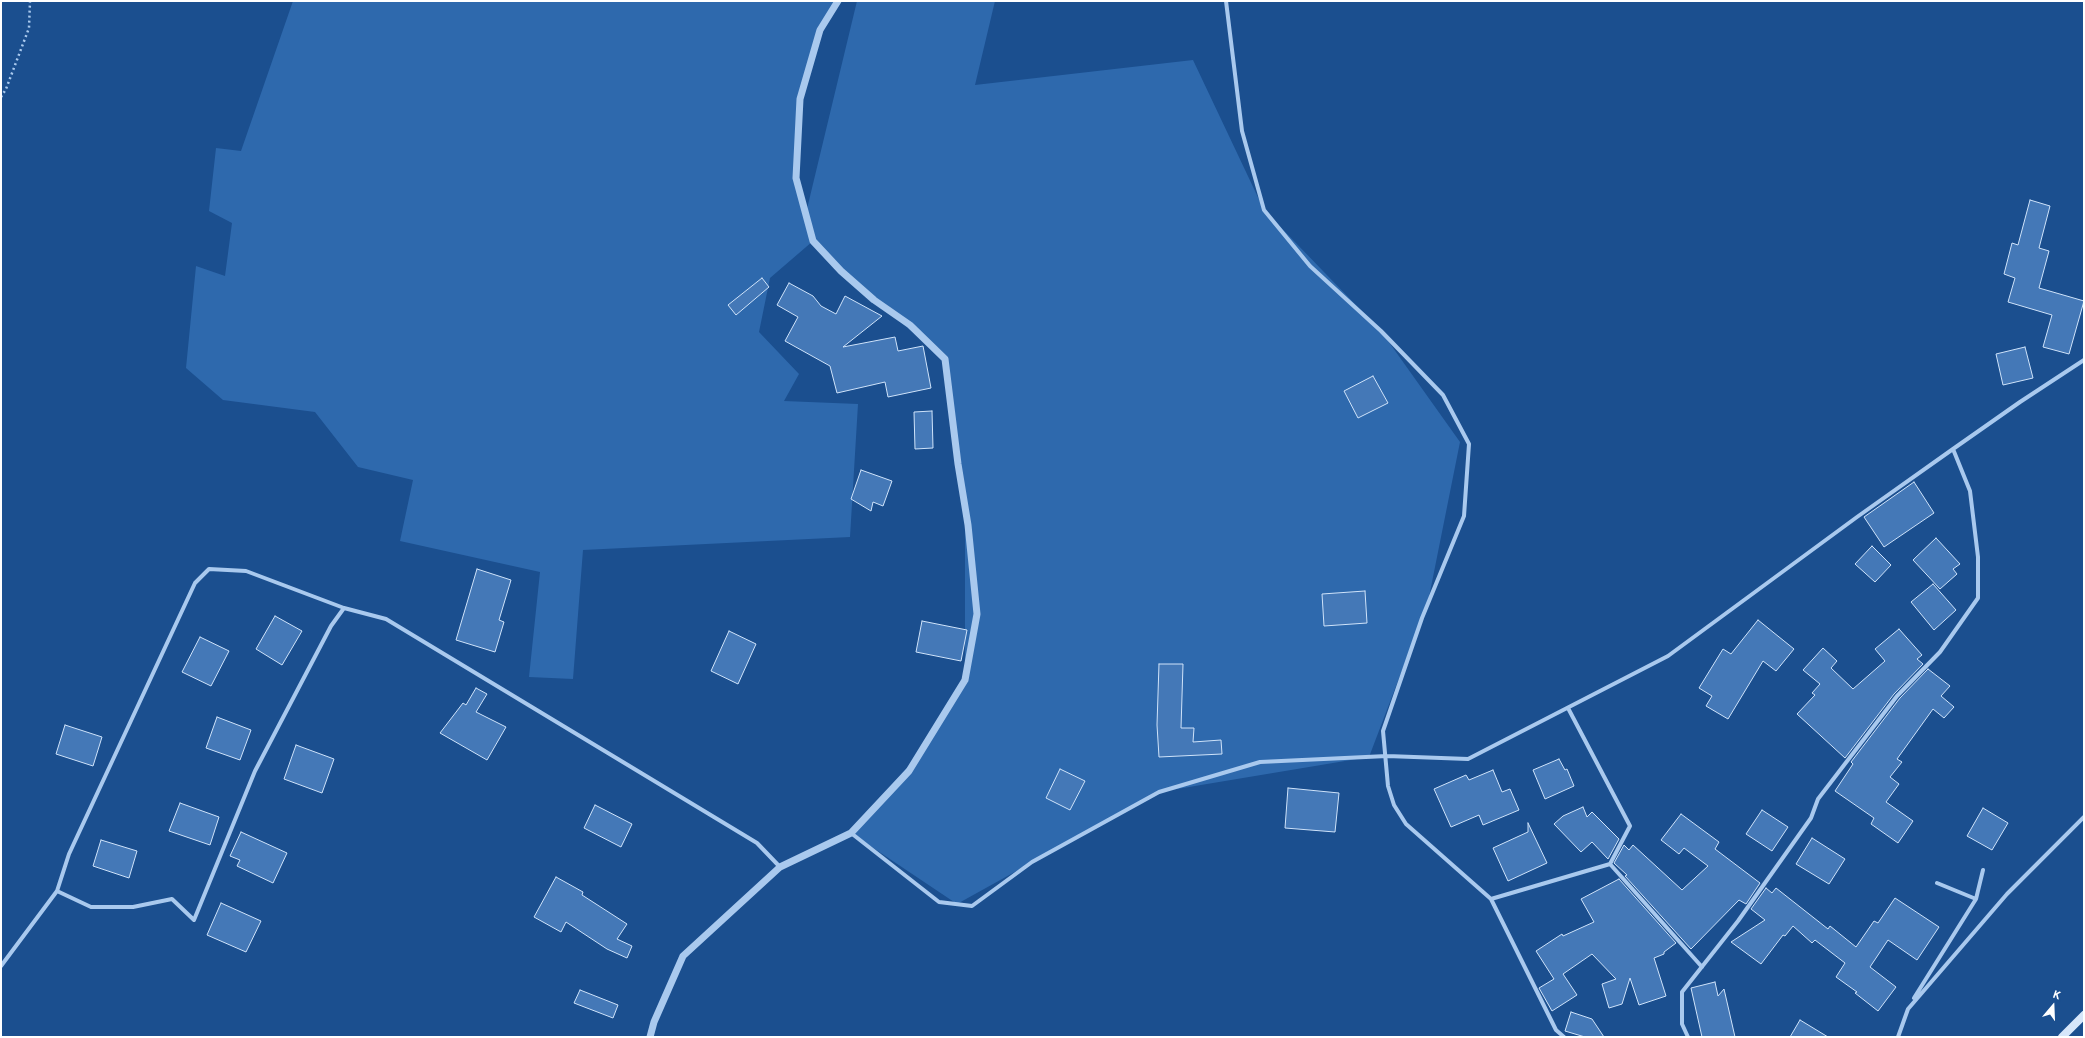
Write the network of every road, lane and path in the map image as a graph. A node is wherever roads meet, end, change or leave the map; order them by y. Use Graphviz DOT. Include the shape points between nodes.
graph roads {
  1 [pos="30,1"];
  2 [pos="838,1"];
  3 [pos="1226,1"];
  4 [pos="1,97"];
  5 [pos="2084,360"];
  6 [pos="1953,449"];
  7 [pos="344,608"];
  8 [pos="1568,708"];
  9 [pos="1387,756"];
  10 [pos="2084,817"];
  11 [pos="851,833"];
  12 [pos="1610,864"];
  13 [pos="780,867"];
  14 [pos="1983,870"];
  15 [pos="1937,883"];
  16 [pos="57,891"];
  17 [pos="1491,899"];
  18 [pos="1976,899"];
  19 [pos="1,966"];
  20 [pos="1702,967"];
  21 [pos="1908,1008"];
  22 [pos="2084,1015"];
  23 [pos="650,1037"];
  24 [pos="1564,1037"];
  25 [pos="1688,1037"];
  26 [pos="1898,1037"];
  27 [pos="2062,1037"];
  1 -- 4 [label="path" via="29,28"];
  2 -- 11 [label="street" via="820,30 800,99 796,178 813,241 841,271 874,300 910,325 946,359 977,614 965,680 909,771"];
  3 -- 9 [label="street" via="1242,131 1264,210 1310,266 1381,331 1443,395 1469,444 1464,516 1422,618 1383,731"];
  5 -- 6 [label="street"];
  6 -- 8 [label="street" via="1668,656"];
  6 -- 20 [label="street" via="1970,491 1978,557 1978,598 1940,652 1897,696 1818,799 1811,818"];
  7 -- 13 [label="street" via="386,619 757,843"];
  7 -- 16 [label="street" via="331,626 255,771 194,920 172,899 133,907 91,907"];
  7 -- 16 [label="street" via="246,571 209,569 195,583 69,854"];
  8 -- 9 [label="street" via="1468,758"];
  8 -- 12 [label="street" via="1630,826"];
  9 -- 11 [label="street" via="1260,762 1159,792 1032,862 972,906 939,902"];
  9 -- 17 [label="street" via="1388,786 1394,805 1406,824"];
  10 -- 21 [label="street" via="2007,894"];
  11 -- 13 [label="street"];
  12 -- 17 [label="street"];
  12 -- 20 [label="street"];
  13 -- 23 [label="street" via="683,956"];
  14 -- 18 [label="street"];
  15 -- 18 [label="street"];
  16 -- 19 [label="street"];
  17 -- 24 [label="street" via="1556,1030"];
  18 -- 21 [label="street"];
  20 -- 25 [label="street" via="1682,992 1682,1024"];
  21 -- 26 [label="street"];
  22 -- 27 [label="main road"];
}
